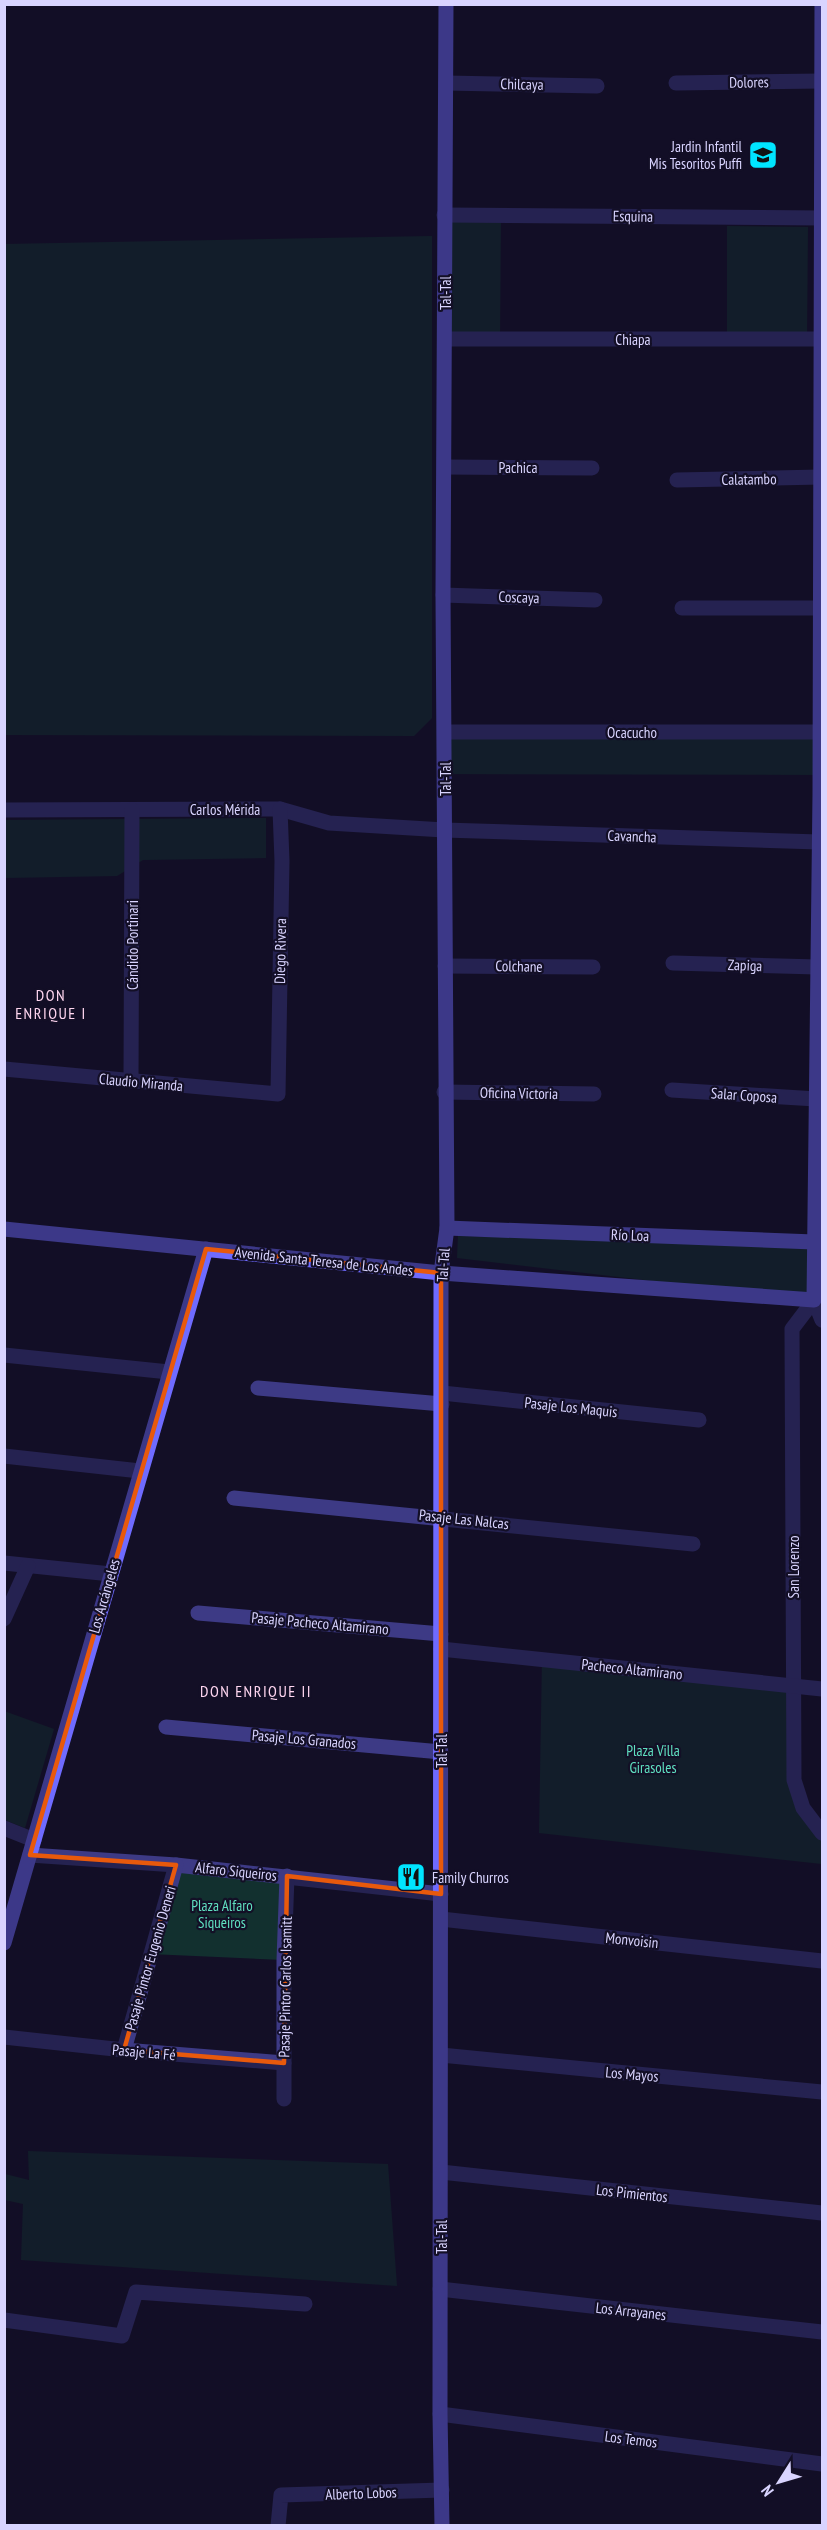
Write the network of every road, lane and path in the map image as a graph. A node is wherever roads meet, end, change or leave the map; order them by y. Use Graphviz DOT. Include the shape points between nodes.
graph roads {
  1 [pos="446,4"];
  2 [pos="822,4"];
  3 [pos="822,81"];
  4 [pos="446,83"];
  5 [pos="676,83"];
  6 [pos="597,86"];
  7 [pos="822,129"];
  8 [pos="444,214"];
  9 [pos="821,218"];
  10 [pos="822,266"];
  11 [pos="445,339"];
  12 [pos="821,339"];
  13 [pos="822,404"];
  14 [pos="445,467"];
  15 [pos="591,468"];
  16 [pos="821,477"];
  17 [pos="677,480"];
  18 [pos="821,535"];
  19 [pos="443,595"];
  20 [pos="595,600"];
  21 [pos="682,608"];
  22 [pos="820,608"];
  23 [pos="821,658"];
  24 [pos="445,732"];
  25 [pos="820,732"];
  26 [pos="821,794"];
  27 [pos="280,809"];
  28 [pos="4,810"];
  29 [pos="132,810"];
  30 [pos="444,830"];
  31 [pos="819,842"];
  32 [pos="820,946"];
  33 [pos="673,963"];
  34 [pos="445,966"];
  35 [pos="593,967"];
  36 [pos="818,968"];
  37 [pos="4,1069"];
  38 [pos="819,1075"];
  39 [pos="131,1082"];
  40 [pos="672,1090"];
  41 [pos="444,1092"];
  42 [pos="278,1094"];
  43 [pos="594,1094"];
  44 [pos="816,1100"];
  45 [pos="819,1203"];
  46 [pos="447,1228"];
  47 [pos="4,1229"];
  48 [pos="814,1242"];
  49 [pos="206,1250"];
  50 [pos="441,1273"];
  51 [pos="818,1300"];
  52 [pos="822,1320"];
  53 [pos="4,1355"];
  54 [pos="169,1372"];
  55 [pos="258,1388"];
  56 [pos="442,1399"];
  57 [pos="699,1420"];
  58 [pos="4,1456"];
  59 [pos="140,1471"];
  60 [pos="234,1498"];
  61 [pos="442,1517"];
  62 [pos="693,1544"];
  63 [pos="4,1563"];
  64 [pos="28,1566"];
  65 [pos="111,1574"];
  66 [pos="198,1613"];
  67 [pos="4,1618"];
  68 [pos="441,1642"];
  69 [pos="793,1686"];
  70 [pos="822,1689"];
  71 [pos="166,1727"];
  72 [pos="441,1752"];
  73 [pos="816,1818"];
  74 [pos="4,1828"];
  75 [pos="822,1833"];
  76 [pos="34,1840"];
  77 [pos="30,1855"];
  78 [pos="176,1865"];
  79 [pos="287,1876"];
  80 [pos="441,1894"];
  81 [pos="9,1910"];
  82 [pos="441,1919"];
  83 [pos="4,1943"];
  84 [pos="822,1961"];
  85 [pos="4,2037"];
  86 [pos="124,2050"];
  87 [pos="441,2055"];
  88 [pos="284,2063"];
  89 [pos="822,2092"];
  90 [pos="284,2099"];
  91 [pos="441,2172"];
  92 [pos="822,2213"];
  93 [pos="441,2289"];
  94 [pos="305,2304"];
  95 [pos="4,2320"];
  96 [pos="822,2332"];
  97 [pos="440,2414"];
  98 [pos="822,2464"];
  99 [pos="442,2490"];
  100 [pos="278,2526"];
  101 [pos="442,2526"];
  1 -- 4 [label="street, Tal-Tal"];
  2 -- 3 [label="street"];
  3 -- 5 [label="street, Dolores"];
  3 -- 7 [label="street"];
  4 -- 6 [label="street, Chilcaya"];
  4 -- 8 [label="street, Tal-Tal"];
  7 -- 9 [label="street"];
  8 -- 9 [label="street, Esquina"];
  8 -- 11 [label="street, Tal-Tal"];
  9 -- 10 [label="street"];
  10 -- 12 [label="street"];
  11 -- 12 [label="street, Chiapa"];
  11 -- 14 [label="street, Tal-Tal"];
  12 -- 13 [label="street"];
  13 -- 16 [label="street"];
  14 -- 15 [label="street, Pachica"];
  14 -- 19 [label="street, Tal-Tal"];
  16 -- 17 [label="street, Calatambo"];
  16 -- 18 [label="street"];
  18 -- 22 [label="street"];
  19 -- 20 [label="street, Coscaya"];
  19 -- 24 [label="street, Tal-Tal"];
  21 -- 22 [label="street"];
  22 -- 23 [label="street"];
  23 -- 25 [label="street"];
  24 -- 25 [label="street, Ocacucho"];
  24 -- 30 [label="street, Tal-Tal"];
  25 -- 26 [label="street"];
  26 -- 31 [label="street"];
  27 -- 29 [label="street, Carlos Mérida"];
  27 -- 30 [label="street, Carlos Mérida" via="329,823"];
  27 -- 42 [label="street, Diego Rivera"];
  28 -- 29 [label="street, Carlos Mérida"];
  29 -- 39 [label="street, Cándido Portinari"];
  30 -- 31 [label="street, Cavancha"];
  30 -- 34 [label="street, Tal-Tal"];
  31 -- 32 [label="street"];
  32 -- 36 [label="street"];
  33 -- 36 [label="street, Zapiga"];
  34 -- 35 [label="street, Colchane"];
  34 -- 41 [label="street, Tal-Tal"];
  36 -- 38 [label="street"];
  37 -- 39 [label="street, Claudio Miranda"];
  38 -- 44 [label="street"];
  39 -- 42 [label="street, Claudio Miranda"];
  40 -- 44 [label="street, Salar Coposa"];
  41 -- 43 [label="street, Oficina Victoria"];
  41 -- 46 [label="street, Tal-Tal"];
  44 -- 45 [label="street"];
  45 -- 48 [label="street"];
  46 -- 48 [label="street, Río Loa"];
  46 -- 50 [label="street, Tal-Tal"];
  47 -- 49 [label="street, Avenida Santa Teresa de Los Andes"];
  48 -- 51 [label="street"];
  49 -- 50 [label="street, Avenida Santa Teresa de Los Andes"];
  49 -- 54 [label="street, Los Arcángeles"];
  50 -- 51 [label="street, Avenida Santa Teresa de Los Andes"];
  50 -- 56 [label="street, Tal-Tal"];
  51 -- 52 [label="street"];
  51 -- 69 [label="street, San Lorenzo" via="792,1329"];
  53 -- 54 [label="street"];
  54 -- 59 [label="street, Los Arcángeles"];
  55 -- 56 [label="street, Pasaje Los Maquis"];
  56 -- 57 [label="street, Pasaje Los Maquis"];
  56 -- 61 [label="street, Tal-Tal"];
  58 -- 59 [label="street"];
  59 -- 65 [label="street, Los Arcángeles"];
  60 -- 61 [label="street, Pasaje Las Nalcas"];
  61 -- 62 [label="street, Pasaje Las Nalcas"];
  61 -- 68 [label="street, Tal-Tal"];
  63 -- 64 [label="street"];
  64 -- 65 [label="street"];
  64 -- 67 [label="street"];
  65 -- 76 [label="street, Los Arcángeles"];
  66 -- 68 [label="street, Pasaje Pacheco Altamirano"];
  68 -- 69 [label="street, Pacheco Altamirano"];
  68 -- 72 [label="street, Tal-Tal"];
  69 -- 70 [label="street, Pacheco Altamirano"];
  69 -- 73 [label="street, San Lorenzo" via="794,1780 798,1798"];
  71 -- 72 [label="street, Pasaje Los Granados"];
  72 -- 80 [label="street, Tal-Tal"];
  73 -- 75 [label="street, San Lorenzo"];
  74 -- 76 [label="street"];
  76 -- 77 [label="street, Los Arcángeles"];
  77 -- 78 [label="street, Alfaro Siqueiros"];
  77 -- 81 [label="street, Los Arcángeles"];
  78 -- 79 [label="street, Alfaro Siqueiros"];
  78 -- 86 [label="street, Pasaje Pintor Eugenio Deneri"];
  79 -- 80 [label="street, Alfaro Siqueiros"];
  79 -- 88 [label="street, Pasaje Pintor Carlos Isamitt"];
  80 -- 82 [label="street, Tal-Tal"];
  81 -- 83 [label="street, Los Arcángeles"];
  82 -- 84 [label="street, Monvoisin"];
  82 -- 87 [label="street, Tal-Tal"];
  85 -- 86 [label="street, Pasaje La Fé"];
  86 -- 88 [label="street, Pasaje La Fé"];
  87 -- 89 [label="street, Los Mayos"];
  87 -- 91 [label="street, Tal-Tal"];
  88 -- 90 [label="street, Pasaje Pintor Carlos Isamitt"];
  91 -- 92 [label="street, Los Pimientos"];
  91 -- 93 [label="street, Tal-Tal"];
  93 -- 96 [label="street, Los Arrayanes"];
  93 -- 97 [label="street, Tal-Tal"];
  94 -- 95 [label="street" via="136,2292 122,2336"];
  97 -- 98 [label="street, Los Temos"];
  97 -- 99 [label="street, Tal-Tal"];
  99 -- 100 [label="street, Alberto Lobos" via="281,2495"];
  99 -- 101 [label="street, Tal-Tal"];
}
